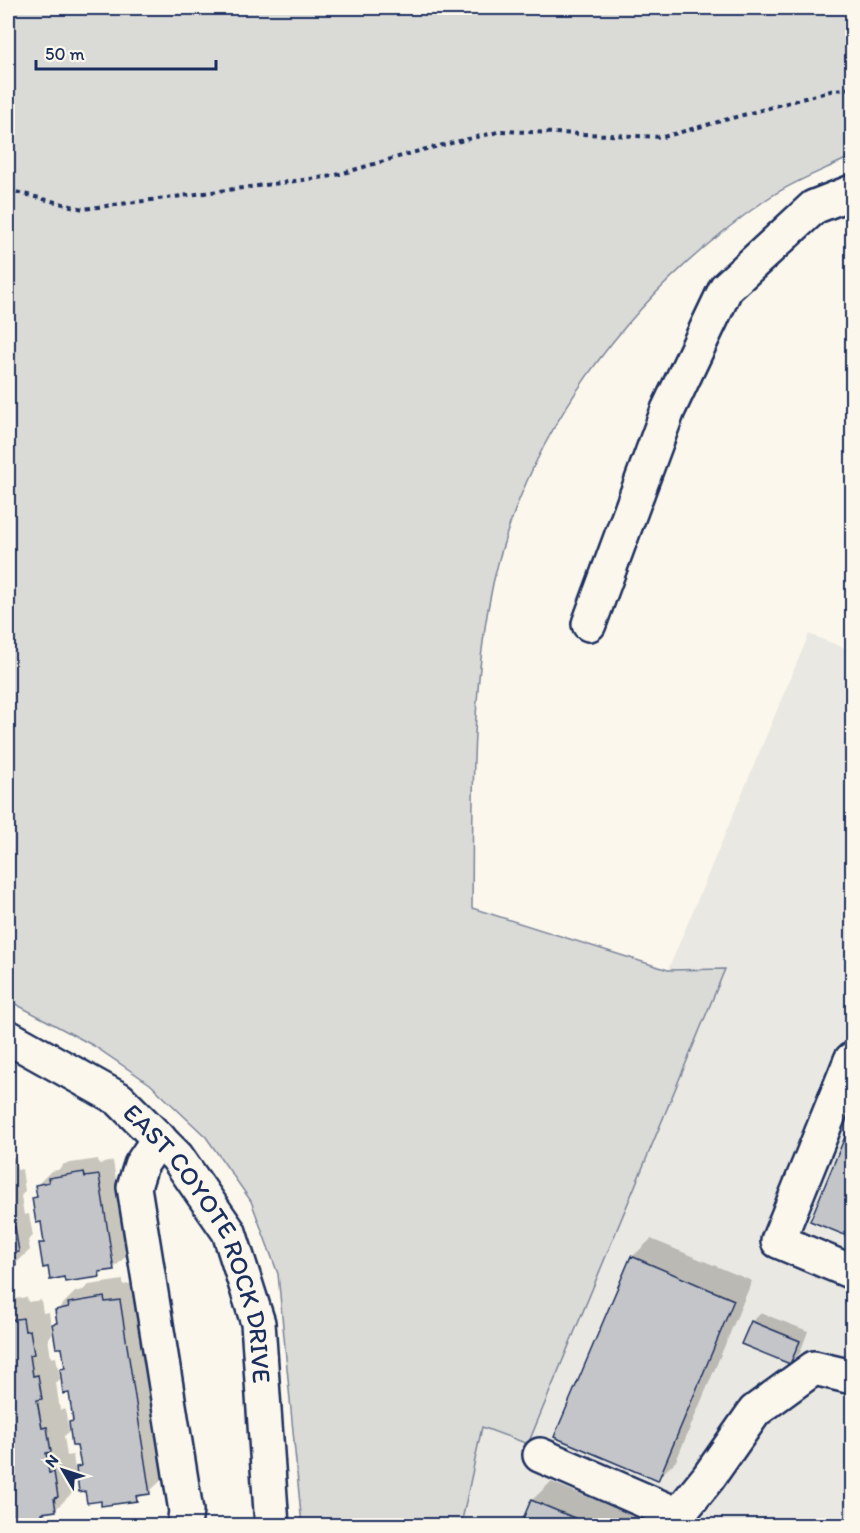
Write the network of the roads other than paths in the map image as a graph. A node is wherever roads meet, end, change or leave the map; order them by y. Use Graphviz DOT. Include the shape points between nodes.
graph roads {
  1 [pos="852,192"];
  2 [pos="589,624"];
  3 [pos="8,1037"];
  4 [pos="851,1053"];
  5 [pos="159,1138"];
  6 [pos="852,1272"];
  7 [pos="852,1377"];
  8 [pos="540,1455"];
  9 [pos="675,1520"];
  10 [pos="184,1526"];
  11 [pos="272,1526"];
  1 -- 2 [label="street" via="814,207 726,288 668,410"];
  3 -- 5 [label="street, EAST COYOTE ROCK DRIVE" via="119,1099"];
  4 -- 6 [label="street" via="778,1242"];
  5 -- 10 [label="street" via="141,1165 134,1187 186,1511"];
  5 -- 11 [label="street, EAST COYOTE ROCK DRIVE" via="177,1156 229,1232 258,1323"];
  7 -- 9 [label="street" via="814,1368 755,1411"];
  8 -- 9 [label="street"];
}
